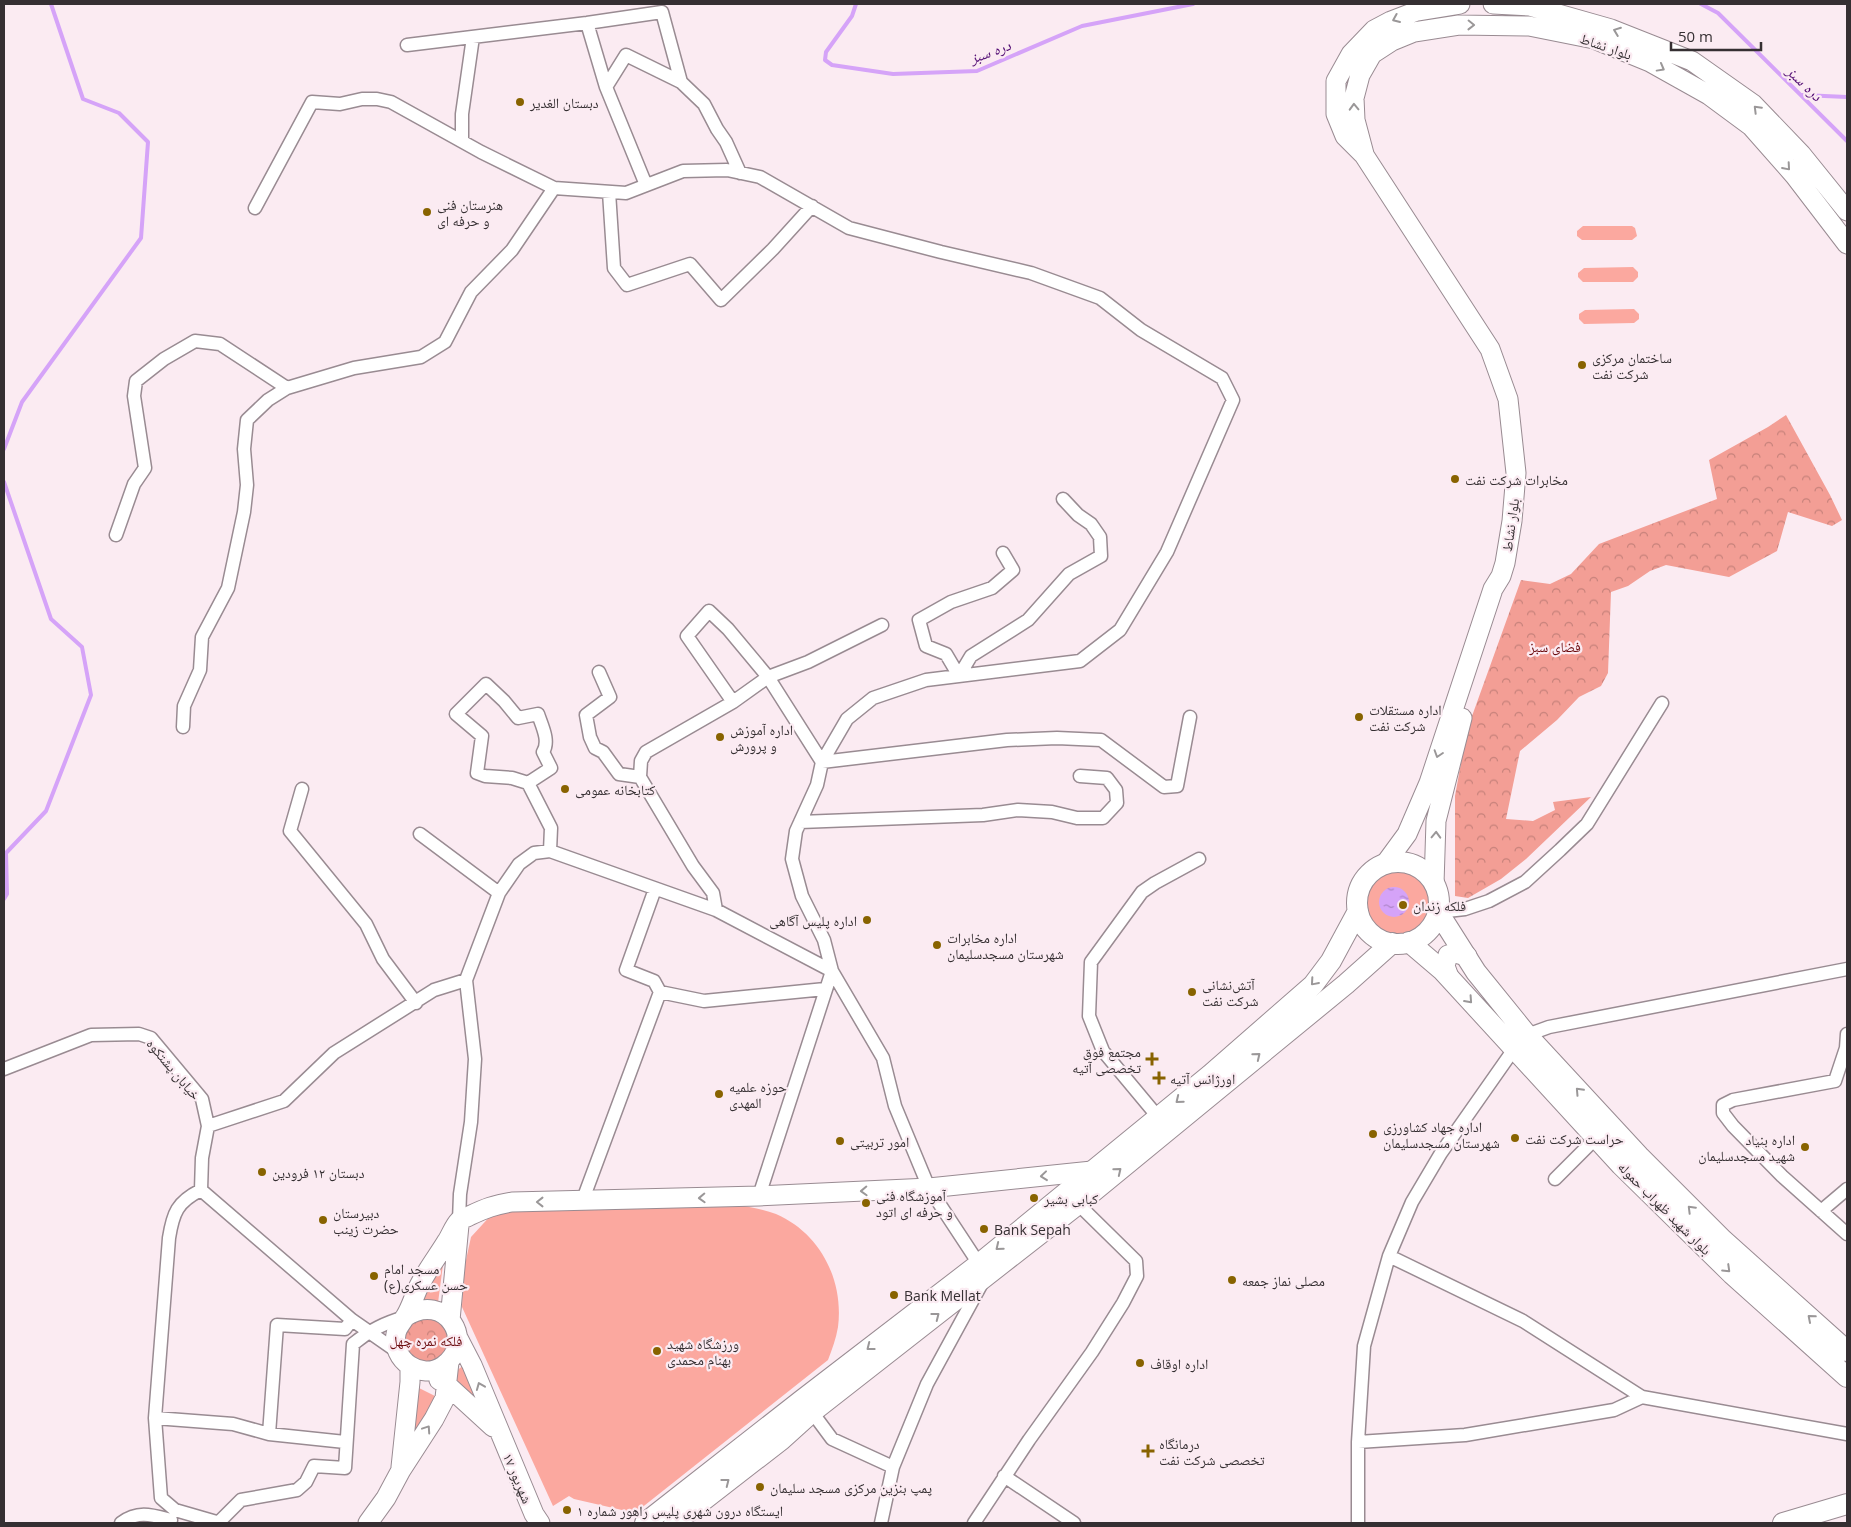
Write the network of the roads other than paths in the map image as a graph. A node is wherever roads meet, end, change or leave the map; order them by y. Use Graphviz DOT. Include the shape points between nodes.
graph roads {
  1 [pos="1460,4"];
  2 [pos="1493,4"];
  3 [pos="587,23"];
  4 [pos="473,37"];
  5 [pos="407,45"];
  6 [pos="681,82"];
  7 [pos="606,88"];
  8 [pos="462,141"];
  9 [pos="1364,155"];
  10 [pos="740,173"];
  11 [pos="646,186"];
  12 [pos="554,188"];
  13 [pos="609,192"];
  14 [pos="812,206"];
  15 [pos="255,208"];
  16 [pos="1847,212"];
  17 [pos="1847,244"];
  18 [pos="288,388"];
  19 [pos="1063,499"];
  20 [pos="116,535"];
  21 [pos="1003,553"];
  22 [pos="1501,576"];
  23 [pos="882,625"];
  24 [pos="599,672"];
  25 [pos="959,676"];
  26 [pos="768,677"];
  27 [pos="733,702"];
  28 [pos="1662,703"];
  29 [pos="1190,717"];
  30 [pos="183,727"];
  31 [pos="822,762"];
  32 [pos="1080,776"];
  33 [pos="640,777"];
  34 [pos="528,782"];
  35 [pos="302,789"];
  36 [pos="800,822"];
  37 [pos="420,834"];
  38 [pos="550,851"];
  39 [pos="1199,859"];
  40 [pos="1385,864"];
  41 [pos="1434,884"];
  42 [pos="655,889"];
  43 [pos="499,892"];
  44 [pos="716,910"];
  45 [pos="1358,911"];
  46 [pos="1438,912"];
  47 [pos="1401,942"];
  48 [pos="1467,956"];
  49 [pos="1331,961"];
  50 [pos="1847,970"];
  51 [pos="832,971"];
  52 [pos="1448,977"];
  53 [pos="466,980"];
  54 [pos="1350,980"];
  55 [pos="825,988"];
  56 [pos="660,992"];
  57 [pos="416,1003"];
  58 [pos="1847,1034"];
  59 [pos="1521,1042"];
  60 [pos="4,1069"];
  61 [pos="1158,1117"];
  62 [pos="208,1126"];
  63 [pos="1596,1138"];
  64 [pos="1092,1171"];
  65 [pos="1554,1180"];
  66 [pos="929,1188"];
  67 [pos="1847,1189"];
  68 [pos="201,1190"];
  69 [pos="759,1196"];
  70 [pos="582,1202"];
  71 [pos="1078,1204"];
  72 [pos="1821,1211"];
  73 [pos="459,1221"];
  74 [pos="1847,1234"];
  75 [pos="1389,1256"];
  76 [pos="982,1271"];
  77 [pos="405,1317"];
  78 [pos="352,1320"];
  79 [pos="454,1328"];
  80 [pos="368,1332"];
  81 [pos="1847,1350"];
  82 [pos="449,1362"];
  83 [pos="410,1363"];
  84 [pos="1847,1377"];
  85 [pos="446,1384"];
  86 [pos="1642,1397"];
  87 [pos="442,1405"];
  88 [pos="477,1412"];
  89 [pos="812,1412"];
  90 [pos="155,1418"];
  91 [pos="498,1431"];
  92 [pos="268,1434"];
  93 [pos="1847,1434"];
  94 [pos="345,1442"];
  95 [pos="1358,1442"];
  96 [pos="893,1467"];
  97 [pos="401,1470"];
  98 [pos="1004,1476"];
  99 [pos="1847,1504"];
  100 [pos="1847,1517"];
  101 [pos="172,1518"];
  102 [pos="121,1523"];
  103 [pos="219,1523"];
  104 [pos="368,1523"];
  105 [pos="540,1523"];
  106 [pos="646,1523"];
  107 [pos="674,1523"];
  108 [pos="881,1523"];
  109 [pos="974,1523"];
  110 [pos="1074,1523"];
  111 [pos="1358,1523"];
  112 [pos="1783,1523"];
  113 [pos="1830,1523"];
  1 -- 9 [label="main road, بلوار نشاط, one-way" via="1417,11 1391,21 1374,30 1351,54 1336,81 1336,114 1345,136"];
  16 -- 2 [label="main road, بلوار نشاط, one-way" via="1801,154 1753,104 1692,61 1612,29 1530,6"];
  3 -- 4 [label="street"];
  3 -- 6 [label="street" via="662,12"];
  3 -- 7 [label="street"];
  4 -- 5 [label="street"];
  4 -- 8 [label="street" via="462,114"];
  6 -- 7 [label="street" via="626,55"];
  6 -- 10 [label="street" via="704,104"];
  7 -- 11 [label="street"];
  8 -- 12 [label="street"];
  8 -- 15 [label="street" via="391,102 377,99 340,104 312,102"];
  9 -- 17 [label="main road, بلوار نشاط, one-way" via="1354,120 1354,98 1360,75 1372,54 1414,32 1459,25 1529,26 1594,39 1650,62 1709,95 1751,126 1795,176"];
  9 -- 22 [label="main road, بلوار نشاط" via="1490,349 1508,399 1516,473 1512,521"];
  10 -- 11 [label="street" via="727,170 684,171"];
  10 -- 14 [label="street" via="760,177"];
  11 -- 13 [label="street" via="626,193"];
  12 -- 13 [label="street"];
  12 -- 18 [label="street" via="512,250 471,292 444,342 421,357 354,368"];
  13 -- 14 [label="street" via="614,268 627,285 690,264 721,300"];
  14 -- 25 [label="street" via="849,228 1031,273 1100,298 1141,330 1222,378 1233,400 1167,552 1120,630 1080,661"];
  18 -- 20 [label="street" via="220,344 195,341 136,381 134,396 145,468 134,484"];
  18 -- 30 [label="street" via="268,400 247,420 244,512 228,588 202,637 200,670 184,706"];
  19 -- 25 [label="street" via="1091,524 1100,537 1102,556 1070,574 1028,620 972,656"];
  21 -- 25 [label="street" via="1013,570 992,588 951,602 919,620 926,646 946,654"];
  22 -- 40 [label="main road, بلوار نشاط, one-way" via="1493,588 1428,784 1407,834"];
  41 -- 22 [label="main road, بلوار نشاط, one-way" via="1436,821 1462,717 1497,613 1503,586"];
  23 -- 26 [label="street" via="808,662"];
  24 -- 33 [label="street" via="610,697 586,715 590,737 619,774"];
  25 -- 31 [label="street" via="926,680 873,698 847,719"];
  26 -- 27 [label="street"];
  26 -- 27 [label="street" via="728,629 709,612 687,636"];
  26 -- 31 [label="street"];
  27 -- 33 [label="street" via="646,752 641,760"];
  28 -- 46 [label="street" via="1587,824 1560,850 1525,882 1489,901 1465,909"];
  29 -- 31 [label="street" via="1177,786 1164,787 1101,740 1007,740"];
  31 -- 36 [label="street" via="817,784"];
  32 -- 36 [label="street" via="1107,778 1116,790 1117,803 1103,818 1018,810 983,815"];
  33 -- 44 [label="street" via="693,866 714,893"];
  34 -- 34 [label="street" via="551,768 543,752 545,735 538,714 518,718 486,684 456,714 482,736 477,773"];
  34 -- 38 [label="street" via="551,828"];
  35 -- 57 [label="street" via="290,831 366,924 383,960"];
  36 -- 51 [label="street" via="792,858 802,896 824,940"];
  37 -- 43 [label="street"];
  38 -- 42 [label="street"];
  38 -- 43 [label="street" via="534,853 519,864"];
  39 -- 61 [label="street" via="1142,892 1091,962 1089,1016 1103,1051"];
  40 -- 41 [label="main road" via="1407,862 1422,870"];
  40 -- 45 [label="main road" via="1373,870 1362,884 1358,893"];
  41 -- 46 [label="main road" via="1438,892"];
  42 -- 44 [label="street"];
  42 -- 56 [label="street" via="626,970 654,981"];
  43 -- 53 [label="street"];
  44 -- 51 [label="street"];
  45 -- 47 [label="main road" via="1374,936"];
  45 -- 49 [label="main road"];
  46 -- 47 [label="main road" via="1428,930 1419,937"];
  46 -- 48 [label="main road, بلوار شهید ظهراب حموله"];
  47 -- 52 [label="main road, بلوار شهید ظهراب حموله"];
  47 -- 54 [label="main road"];
  48 -- 52 [label="main road" via="1448,955 1445,966"];
  48 -- 59 [label="main road, بلوار شهید ظهراب حموله"];
  49 -- 54 [label="main road" via="1346,959 1350,962"];
  49 -- 61 [label="main road, one-way" via="1313,985"];
  50 -- 59 [label="street" via="1549,1027"];
  51 -- 55 [label="street"];
  51 -- 66 [label="street" via="883,1058 895,1106"];
  52 -- 59 [label="main road, بلوار شهید ظهراب حموله, one-way"];
  53 -- 57 [label="street" via="434,990"];
  53 -- 73 [label="street" via="474,1059 471,1122"];
  71 -- 54 [label="main road, one-way"];
  55 -- 56 [label="street" via="704,1001"];
  55 -- 69 [label="street"];
  56 -- 70 [label="street"];
  57 -- 62 [label="street" via="334,1052 284,1101"];
  58 -- 72 [label="street" via="1835,1081 1733,1100 1723,1105 1723,1113 1733,1126"];
  59 -- 63 [label="main road, بلوار شهید ظهراب حموله"];
  59 -- 75 [label="street" via="1441,1154 1412,1202"];
  81 -- 59 [label="main road, بلوار شهید ظهراب حموله, one-way" via="1722,1240"];
  60 -- 62 [label="street, خیابان پشتکوه" via="91,1035 139,1034 151,1038 202,1099"];
  61 -- 64 [label="main road"];
  62 -- 68 [label="street, خیابان پشتکوه"];
  63 -- 65 [label="street"];
  63 -- 84 [label="main road, بلوار شهید ظهراب حموله, one-way" via="1732,1274"];
  64 -- 66 [label="main road, one-way"];
  64 -- 76 [label="main road, one-way"];
  66 -- 69 [label="main road, one-way"];
  66 -- 76 [label="street"];
  67 -- 72 [label="street"];
  68 -- 78 [label="street"];
  68 -- 90 [label="street" via="186,1197 173,1216"];
  69 -- 70 [label="main road, one-way"];
  70 -- 73 [label="main road, one-way" via="491,1205"];
  71 -- 76 [label="main road"];
  71 -- 98 [label="street" via="1136,1261 1137,1276 1092,1352"];
  72 -- 74 [label="street"];
  73 -- 77 [label="main road" via="420,1285"];
  73 -- 79 [label="main road"];
  75 -- 86 [label="street" via="1523,1321"];
  75 -- 95 [label="street" via="1364,1346"];
  89 -- 76 [label="main road, one-way"];
  76 -- 96 [label="street" via="926,1384"];
  76 -- 106 [label="main road, one-way"];
  77 -- 79 [label="main road" via="428,1309 443,1313"];
  77 -- 80 [label="street"];
  77 -- 83 [label="main road" via="399,1325 396,1343"];
  78 -- 80 [label="street"];
  78 -- 92 [label="street" via="345,1329 277,1325"];
  79 -- 82 [label="main road" via="454,1354"];
  91 -- 79 [label="main road, ۱۷ شهریور, one-way"];
  80 -- 83 [label="street"];
  80 -- 94 [label="street" via="353,1344"];
  82 -- 83 [label="main road" via="432,1371"];
  82 -- 85 [label="main road"];
  83 -- 85 [label="main road"];
  83 -- 97 [label="main road"];
  85 -- 87 [label="main road"];
  85 -- 88 [label="main road"];
  86 -- 93 [label="street"];
  86 -- 95 [label="street" via="1614,1410 1465,1435"];
  87 -- 88 [label="main road"];
  97 -- 87 [label="main road, one-way"];
  88 -- 91 [label="main road"];
  89 -- 96 [label="street" via="832,1439"];
  107 -- 89 [label="main road, one-way"];
  90 -- 92 [label="street" via="234,1424"];
  90 -- 101 [label="street" via="161,1498"];
  91 -- 105 [label="main road, ۱۷ شهریور"];
  92 -- 94 [label="street"];
  94 -- 103 [label="street" via="345,1468 314,1466 306,1482 297,1490 241,1500"];
  95 -- 111 [label="street"];
  96 -- 108 [label="street"];
  97 -- 104 [label="main road"];
  98 -- 109 [label="street"];
  98 -- 110 [label="street"];
  99 -- 112 [label="main road"];
  100 -- 113 [label="main road"];
  101 -- 102 [label="street" via="134,1515"];
  101 -- 103 [label="street"];
}
